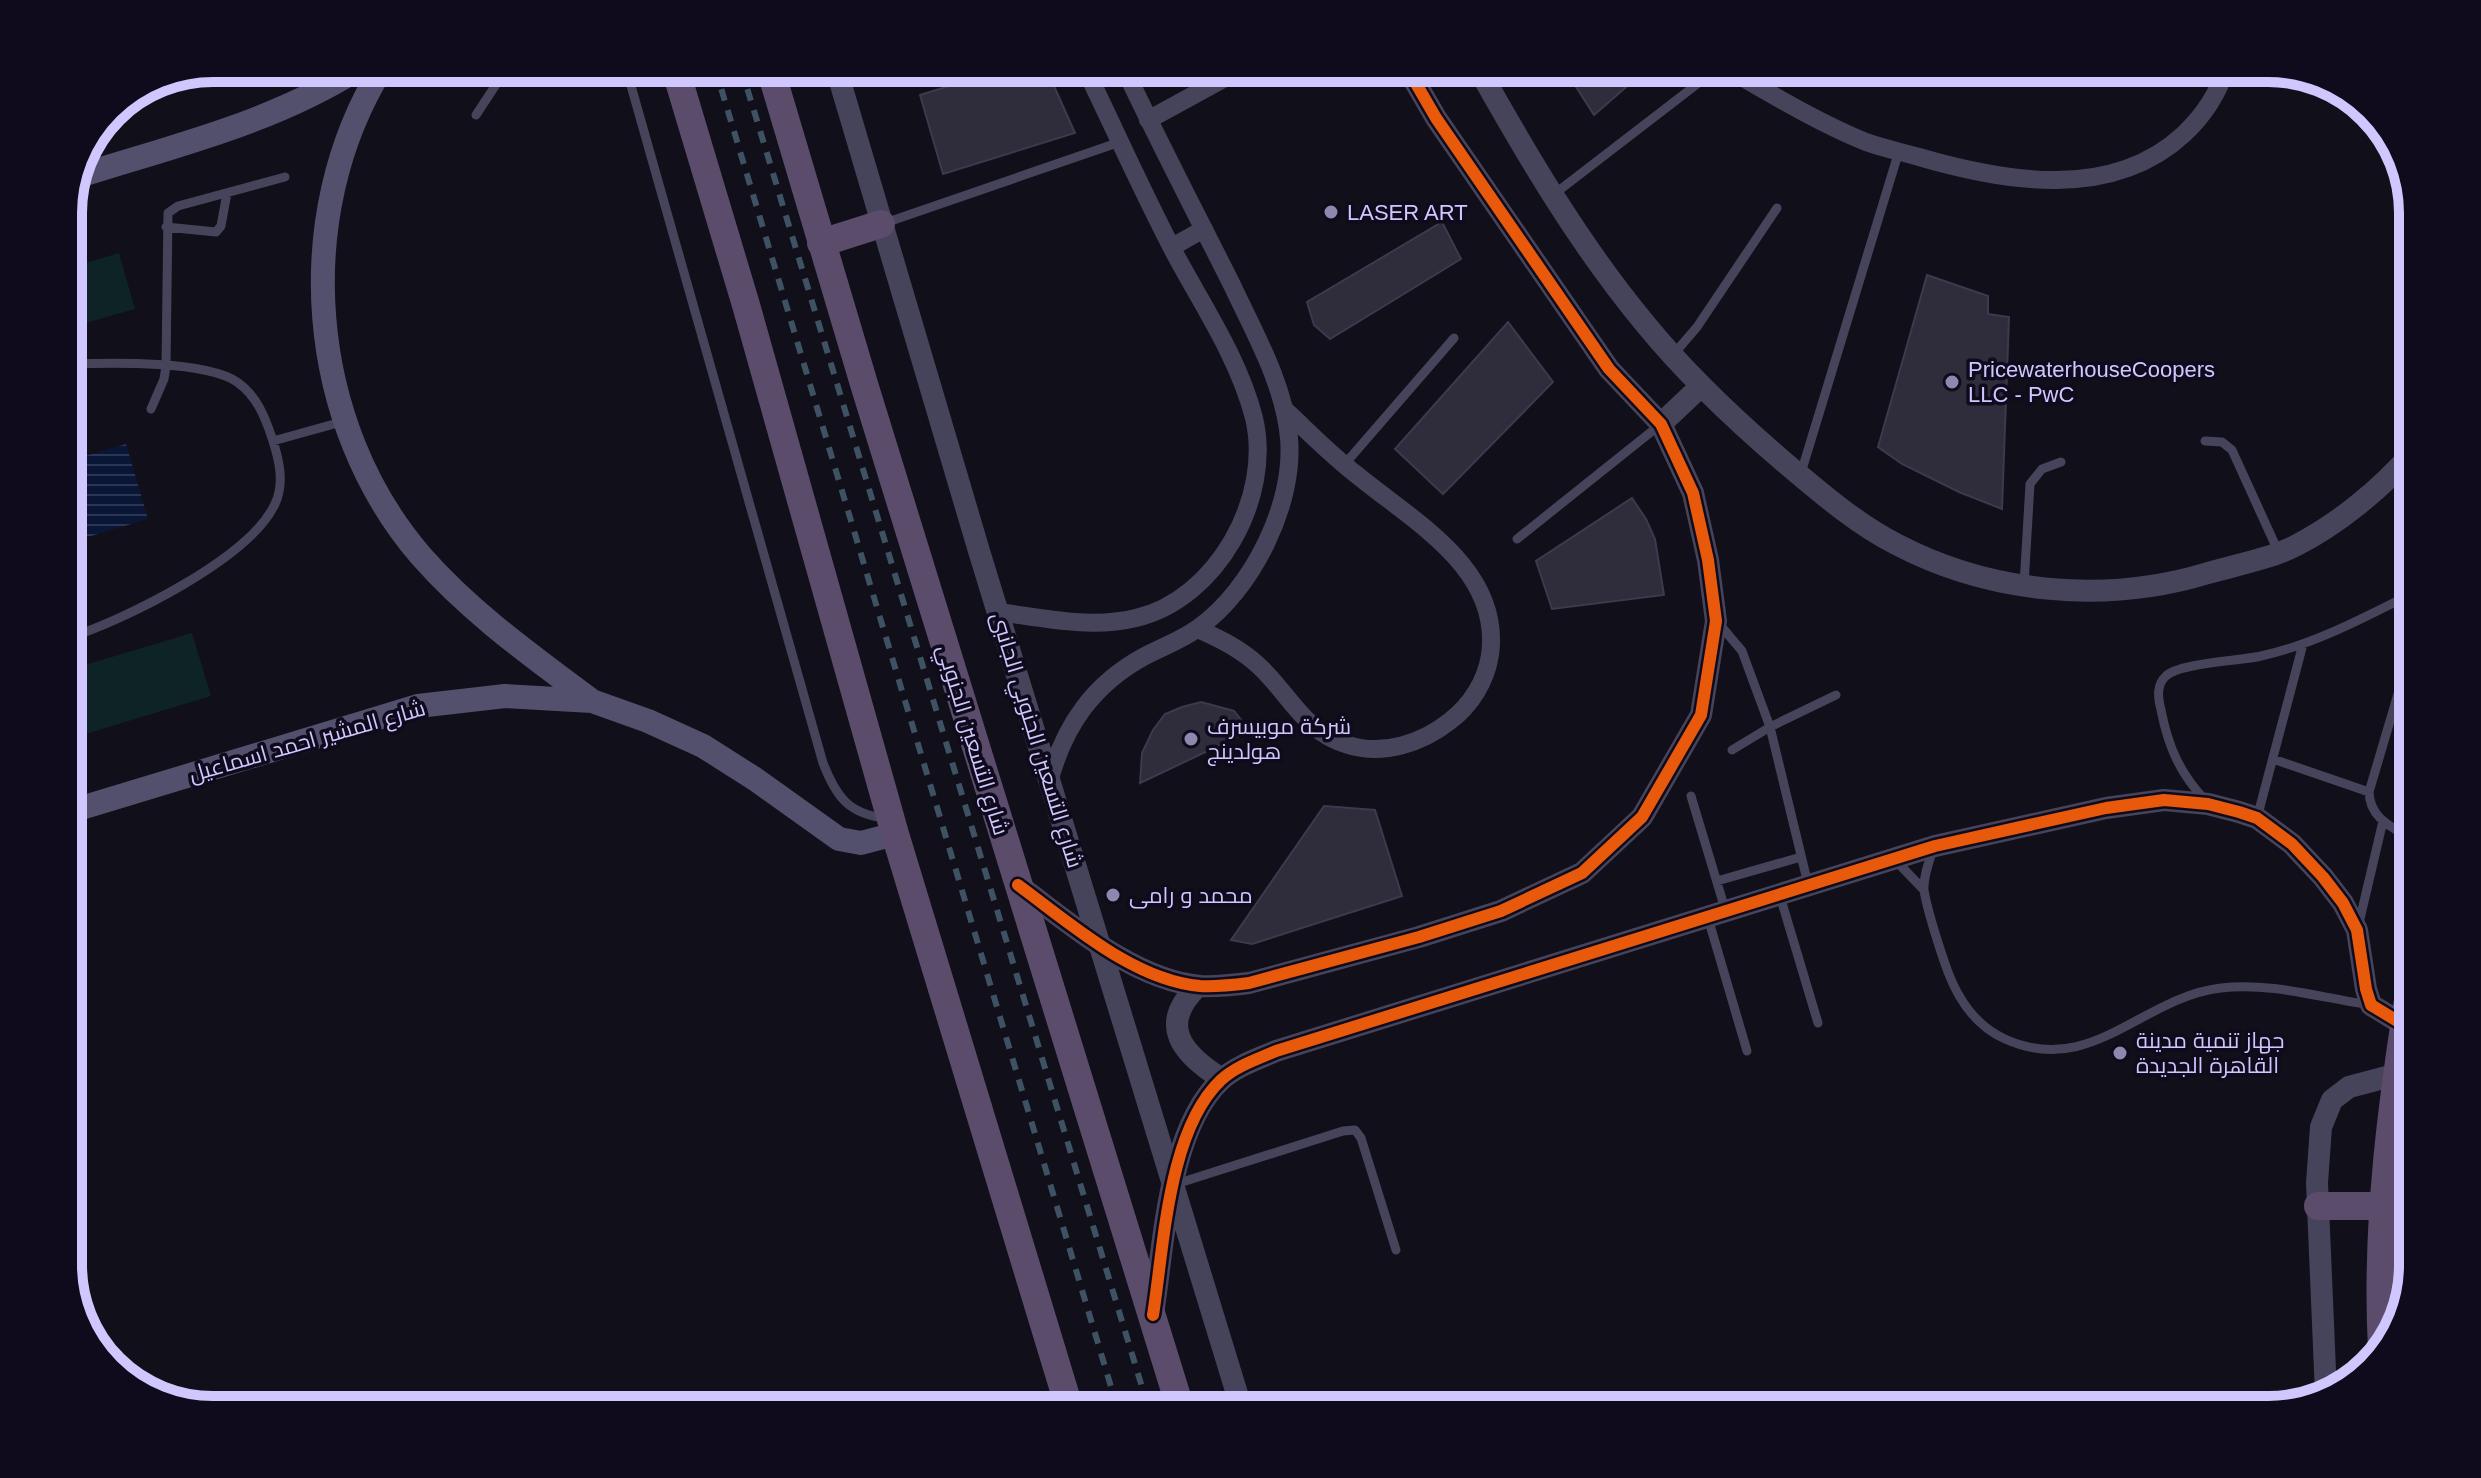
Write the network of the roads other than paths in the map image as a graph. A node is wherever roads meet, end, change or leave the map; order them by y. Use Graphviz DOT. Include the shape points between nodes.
graph roads {
  1 [pos="336,82"];
  2 [pos="375,82"];
  3 [pos="498,82"];
  4 [pos="630,82"];
  5 [pos="679,82"];
  6 [pos="774,82"];
  7 [pos="840,82"];
  8 [pos="1092,82"];
  9 [pos="1130,82"];
  10 [pos="1217,82"];
  11 [pos="1415,82"];
  12 [pos="1486,82"];
  13 [pos="1700,82"];
  14 [pos="1751,82"];
  15 [pos="2221,82"];
  16 [pos="362,106"];
  17 [pos="476,115"];
  18 [pos="1148,120"];
  19 [pos="1120,142"];
  20 [pos="1899,151"];
  21 [pos="89,173"];
  22 [pos="285,177"];
  23 [pos="227,193"];
  24 [pos="1553,195"];
  25 [pos="1777,208"];
  26 [pos="881,224"];
  27 [pos="166,227"];
  28 [pos="1204,229"];
  29 [pos="821,243"];
  30 [pos="1172,247"];
  31 [pos="1454,338"];
  32 [pos="1673,355"];
  33 [pos="82,364"];
  34 [pos="166,366"];
  35 [pos="1701,386"];
  36 [pos="151,409"];
  37 [pos="1285,410"];
  38 [pos="345,421"];
  39 [pos="1661,424"];
  40 [pos="273,441"];
  41 [pos="2205,441"];
  42 [pos="2061,462"];
  43 [pos="1344,465"];
  44 [pos="2399,468"];
  45 [pos="1800,475"];
  46 [pos="1517,539"];
  47 [pos="2278,551"];
  48 [pos="2024,585"];
  49 [pos="2399,599"];
  50 [pos="998,612"];
  51 [pos="1716,621"];
  52 [pos="1198,629"];
  53 [pos="82,633"];
  54 [pos="2303,644"];
  55 [pos="532,658"];
  56 [pos="2399,690"];
  57 [pos="1836,695"];
  58 [pos="505,696"];
  59 [pos="592,701"];
  60 [pos="1770,727"];
  61 [pos="1732,750"];
  62 [pos="2273,759"];
  63 [pos="1049,782"];
  64 [pos="2369,792"];
  65 [pos="1691,796"];
  66 [pos="2208,804"];
  67 [pos="82,808"];
  68 [pos="2257,818"];
  69 [pos="2383,821"];
  70 [pos="893,826"];
  71 [pos="2399,831"];
  72 [pos="1935,846"];
  73 [pos="1801,857"];
  74 [pos="1894,858"];
  75 [pos="1717,881"];
  76 [pos="1808,884"];
  77 [pos="1018,885"];
  78 [pos="1924,890"];
  79 [pos="1779,892"];
  80 [pos="1716,912"];
  81 [pos="2357,930"];
  82 [pos="1099,945"];
  83 [pos="1198,986"];
  84 [pos="2371,1005"];
  85 [pos="2399,1022"];
  86 [pos="1818,1023"];
  87 [pos="1747,1051"];
  88 [pos="2399,1066"];
  89 [pos="2398,1074"];
  90 [pos="1222,1079"];
  91 [pos="1173,1185"];
  92 [pos="2318,1206"];
  93 [pos="2385,1206"];
  94 [pos="1396,1250"];
  95 [pos="1153,1315"];
  96 [pos="2381,1330"];
  97 [pos="2325,1382"];
  98 [pos="1066,1396"];
  99 [pos="1177,1396"];
  100 [pos="1238,1396"];
  1 -- 16 [label="main road" via="355,87"];
  1 -- 21 [label="main road" via="270,115"];
  2 -- 16 [label="main road"];
  3 -- 17 [label="lane"];
  4 -- 70 [label="lane" via="823,763 847,805"];
  5 -- 70 [label="main road"];
  6 -- 29 [label="main road, شارع التسعين الجنوبي"];
  7 -- 26 [label="street, شارع التسعين الجنوبي الجانبى"];
  8 -- 19 [label="street"];
  9 -- 18 [label="street"];
  10 -- 18 [label="street"];
  11 -- 39 [label="street" via="1609,369"];
  12 -- 24 [label="street"];
  13 -- 24 [label="lane"];
  14 -- 20 [label="street" via="1867,142"];
  15 -- 20 [label="street" via="2201,118 2166,151 2123,172 2031,180"];
  16 -- 38 [label="main road" via="334,179 324,237 328,349"];
  18 -- 28 [label="street"];
  19 -- 26 [label="lane"];
  19 -- 30 [label="street"];
  20 -- 45 [label="lane"];
  22 -- 23 [label="lane"];
  23 -- 27 [label="lane" via="172,208"];
  23 -- 27 [label="lane" via="216,232"];
  24 -- 32 [label="street" via="1606,273"];
  25 -- 32 [label="lane"];
  26 -- 29 [label="main road"];
  26 -- 50 [label="street, شارع التسعين الجنوبي الجانبى"];
  27 -- 34 [label="lane"];
  28 -- 30 [label="street"];
  28 -- 37 [label="street"];
  29 -- 77 [label="main road, شارع التسعين الجنوبي"];
  30 -- 50 [label="street" via="1240,377 1255,420 1257,466 1230,547 1206,578 1175,603 1138,618 1098,623"];
  31 -- 43 [label="lane"];
  32 -- 35 [label="street"];
  33 -- 34 [label="lane"];
  34 -- 36 [label="lane"];
  34 -- 40 [label="lane" via="237,382 260,405"];
  35 -- 39 [label="street"];
  35 -- 45 [label="street"];
  37 -- 43 [label="street"];
  37 -- 52 [label="street" via="1290,442 1280,508 1269,540 1244,580"];
  38 -- 40 [label="lane"];
  38 -- 55 [label="main road" via="387,508 419,554 457,595"];
  39 -- 46 [label="lane"];
  39 -- 51 [label="street" via="1693,493"];
  40 -- 53 [label="lane" via="281,469 277,502 259,530 151,604"];
  41 -- 47 [label="lane" via="2222,442 2232,450"];
  42 -- 48 [label="lane" via="2042,469 2030,484"];
  43 -- 52 [label="street" via="1448,549 1480,590 1491,645 1484,676 1467,704 1443,727 1414,742 1382,749 1346,745 1312,726 1248,656"];
  44 -- 47 [label="street" via="2348,512"];
  45 -- 48 [label="street" via="1846,513 1897,544 1951,568"];
  47 -- 48 [label="street" via="2185,580 2127,590"];
  49 -- 54 [label="lane"];
  50 -- 63 [label="street, شارع التسعين الجنوبي الجانبى"];
  51 -- 60 [label="lane" via="1742,651"];
  51 -- 83 [label="street" via="1701,715 1642,817 1582,873 1501,911 1419,937 1249,983"];
  52 -- 63 [label="street" via="1116,674 1092,695 1072,721"];
  54 -- 62 [label="lane"];
  54 -- 66 [label="lane" via="2172,671 2161,682 2166,739"];
  55 -- 58 [label="main road" via="528,681"];
  55 -- 59 [label="main road"];
  56 -- 64 [label="lane"];
  57 -- 60 [label="lane"];
  58 -- 59 [label="main road, شارع المشير احمد اسماعيل"];
  58 -- 67 [label="main road, شارع المشير احمد اسماعيل" via="418,706"];
  59 -- 70 [label="main road, شارع المشير احمد اسماعيل" via="703,746 839,839 861,843"];
  60 -- 61 [label="lane"];
  60 -- 73 [label="lane"];
  62 -- 64 [label="lane"];
  62 -- 68 [label="lane"];
  63 -- 82 [label="street, شارع التسعين الجنوبي الجانبى"];
  64 -- 69 [label="lane" via="2373,811"];
  65 -- 75 [label="lane"];
  66 -- 68 [label="street"];
  66 -- 72 [label="street" via="2164,800 2106,808"];
  68 -- 81 [label="street" via="2323,877"];
  69 -- 71 [label="lane"];
  69 -- 81 [label="lane"];
  70 -- 98 [label="main road"];
  72 -- 74 [label="street"];
  72 -- 78 [label="lane"];
  73 -- 75 [label="lane"];
  73 -- 76 [label="lane"];
  74 -- 76 [label="street"];
  74 -- 78 [label="lane"];
  75 -- 80 [label="lane"];
  76 -- 79 [label="street"];
  77 -- 82 [label="street"];
  77 -- 95 [label="main road, شارع التسعين الجنوبي"];
  78 -- 84 [label="lane" via="1956,994 1973,1017 2021,1046 2077,1048 2160,1007 2217,988 2277,988"];
  79 -- 80 [label="street"];
  79 -- 86 [label="lane"];
  80 -- 87 [label="lane"];
  80 -- 90 [label="street" via="1276,1051"];
  81 -- 84 [label="street"];
  82 -- 83 [label="street" via="1153,972"];
  82 -- 91 [label="street, شارع التسعين الجنوبي الجانبى"];
  83 -- 90 [label="street" via="1185,998 1178,1017 1179,1037 1187,1054"];
  84 -- 85 [label="street"];
  88 -- 89 [label="main road"];
  89 -- 92 [label="street" via="2349,1087 2332,1100 2321,1127"];
  89 -- 93 [label="main road"];
  90 -- 91 [label="street" via="1190,1126"];
  91 -- 94 [label="lane" via="1355,1130"];
  91 -- 95 [label="street"];
  91 -- 100 [label="street, شارع التسعين الجنوبي الجانبى"];
  92 -- 93 [label="main road"];
  92 -- 97 [label="street"];
  93 -- 96 [label="main road"];
  95 -- 99 [label="main road, شارع التسعين الجنوبي"];
}
